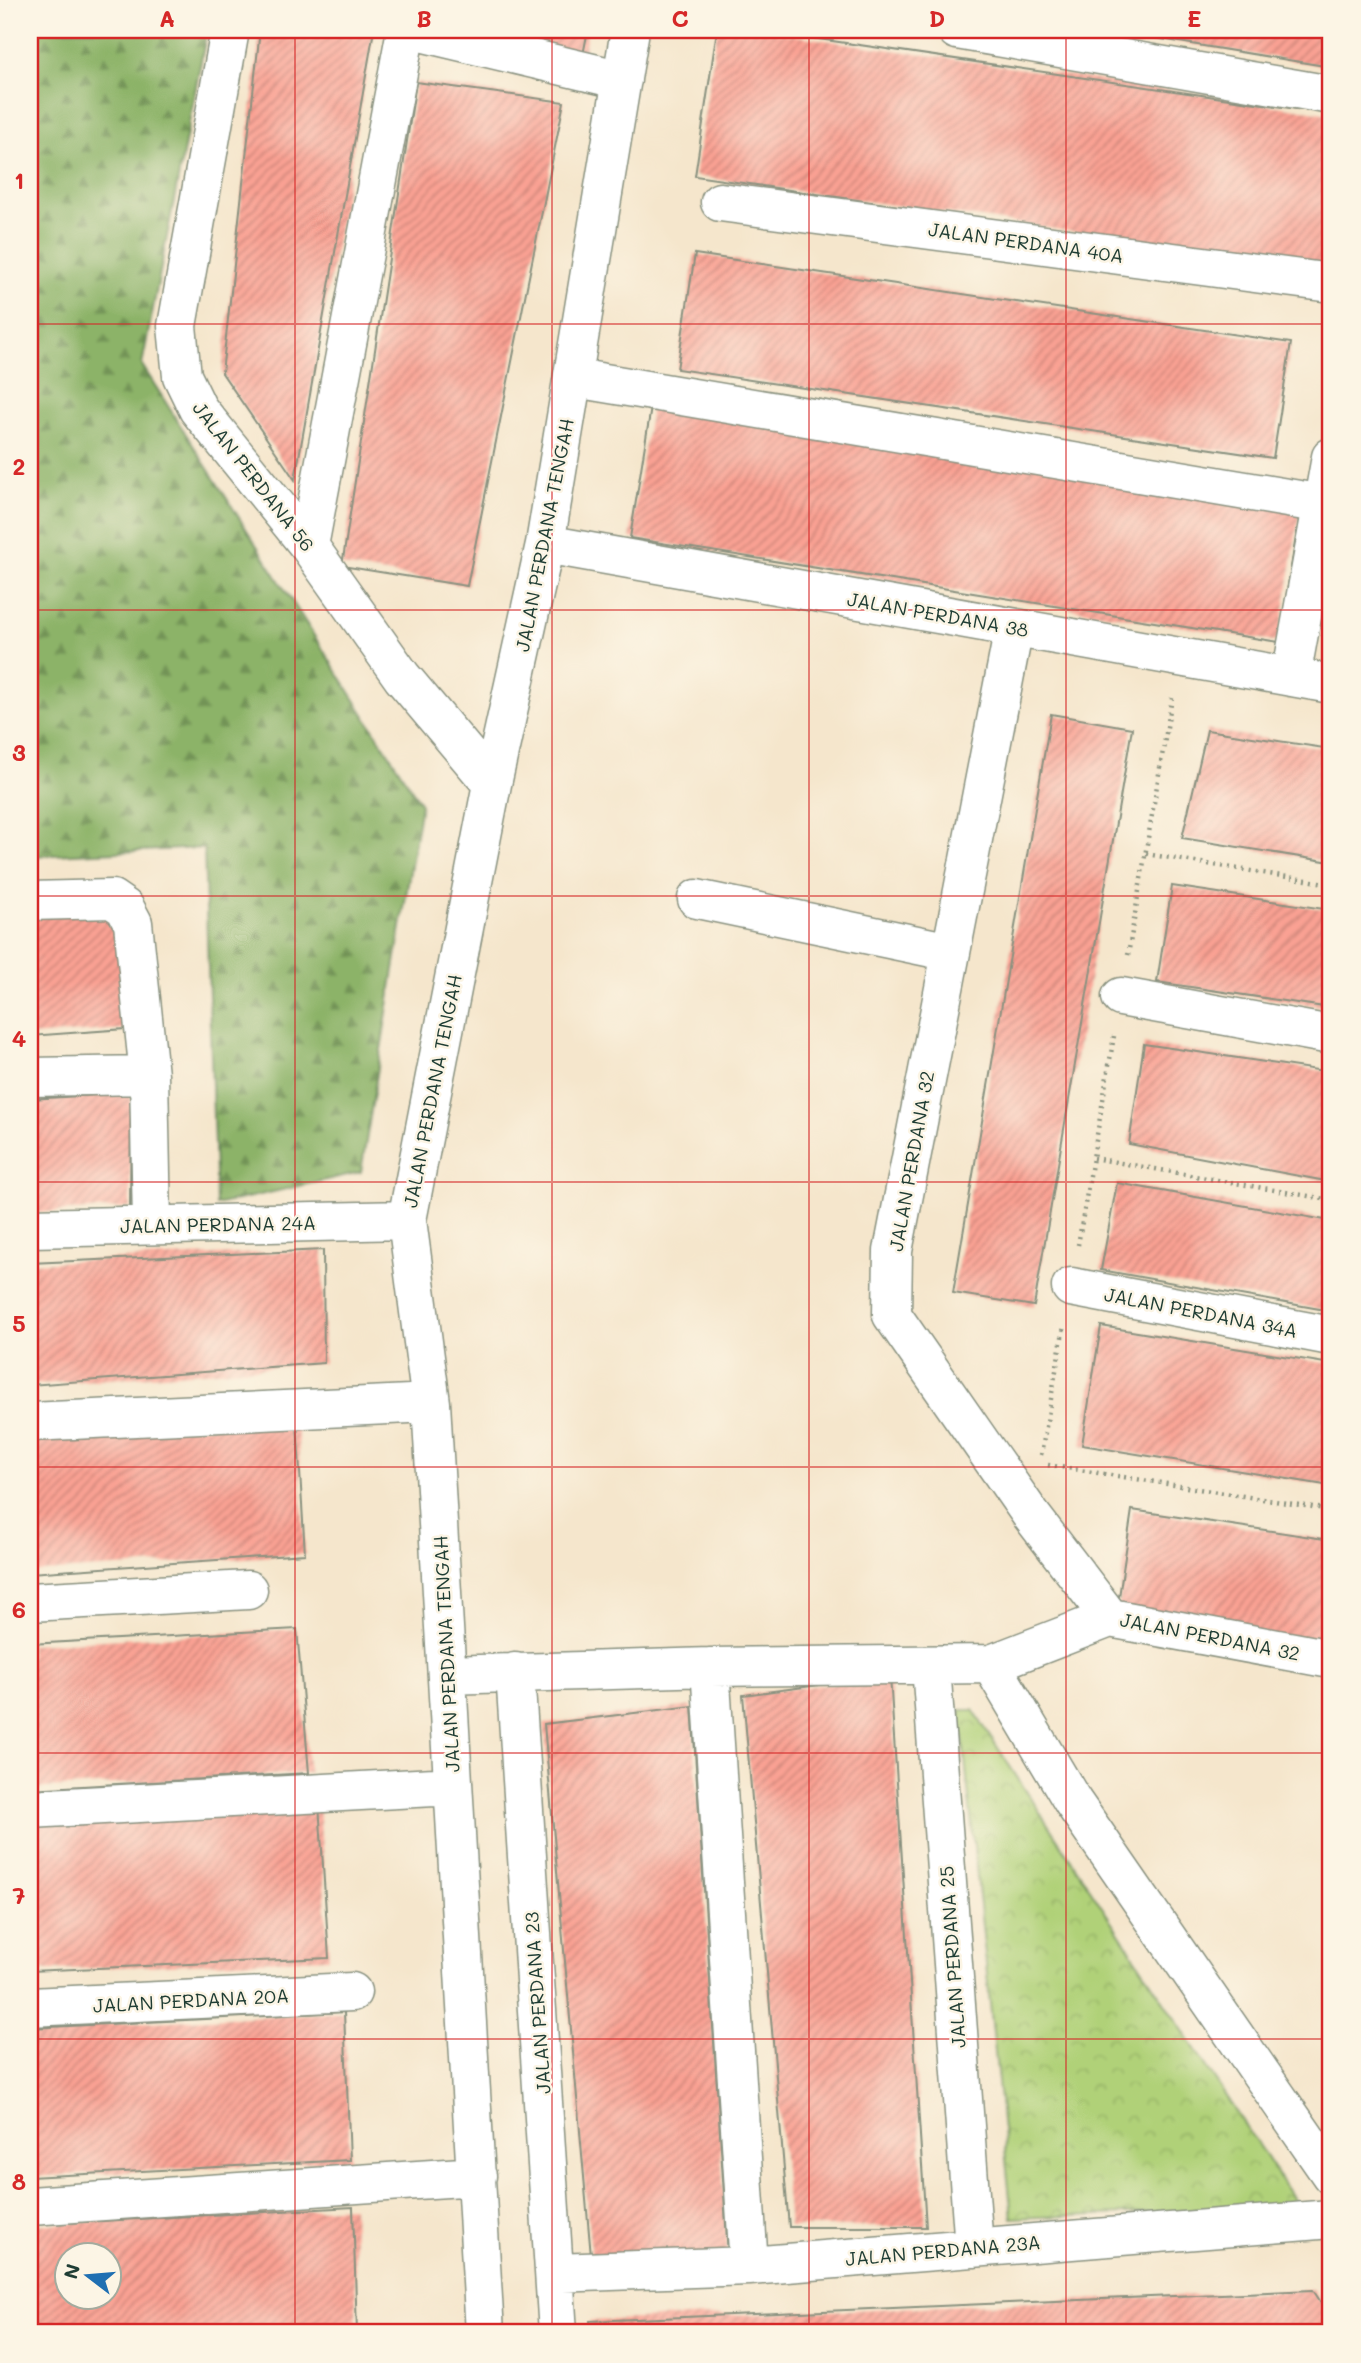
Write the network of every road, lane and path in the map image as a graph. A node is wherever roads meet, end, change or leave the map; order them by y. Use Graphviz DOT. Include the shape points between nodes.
graph roads {
  1 [pos="230,30"];
  2 [pos="406,30"];
  3 [pos="412,30"];
  4 [pos="630,30"];
  5 [pos="957,30"];
  6 [pos="622,80"];
  7 [pos="1331,95"];
  8 [pos="720,202"];
  9 [pos="1331,283"];
  10 [pos="575,378"];
  11 [pos="1331,457"];
  12 [pos="1323,504"];
  13 [pos="545,544"];
  14 [pos="309,546"];
  15 [pos="1014,628"];
  16 [pos="1180,657"];
  17 [pos="1291,677"];
  18 [pos="1331,684"];
  19 [pos="492,784"];
  20 [pos="1146,854"];
  21 [pos="1331,884"];
  22 [pos="697,900"];
  23 [pos="30,901"];
  24 [pos="951,952"];
  25 [pos="1121,997"];
  26 [pos="1331,1035"];
  27 [pos="149,1075"];
  28 [pos="30,1077"];
  29 [pos="1093,1158"];
  30 [pos="1331,1200"];
  31 [pos="407,1220"];
  32 [pos="152,1224"];
  33 [pos="30,1228"];
  34 [pos="1071,1287"];
  35 [pos="1331,1336"];
  36 [pos="430,1403"];
  37 [pos="30,1422"];
  38 [pos="1331,1510"];
  39 [pos="248,1590"];
  40 [pos="30,1602"];
  41 [pos="1110,1618"];
  42 [pos="1331,1659"];
  43 [pos="992,1664"];
  44 [pos="931,1666"];
  45 [pos="710,1667"];
  46 [pos="515,1672"];
  47 [pos="448,1675"];
  48 [pos="453,1786"];
  49 [pos="30,1809"];
  50 [pos="352,1992"];
  51 [pos="30,2007"];
  52 [pos="1331,2175"];
  53 [pos="477,2176"];
  54 [pos="30,2206"];
  55 [pos="1331,2219"];
  56 [pos="974,2248"];
  57 [pos="749,2266"];
  58 [pos="555,2273"];
  59 [pos="485,2333"];
  60 [pos="558,2333"];
  1 -- 14 [label="street, JALAN PERDANA 56" via="177,326 183,376 198,410"];
  2 -- 14 [label="street"];
  3 -- 6 [label="street"];
  4 -- 6 [label="street, JALAN PERDANA TENGAH"];
  5 -- 7 [label="street"];
  6 -- 10 [label="street, JALAN PERDANA TENGAH"];
  8 -- 9 [label="street, JALAN PERDANA 40A"];
  10 -- 12 [label="street"];
  10 -- 13 [label="street, JALAN PERDANA TENGAH"];
  11 -- 12 [label="street"];
  12 -- 17 [label="street"];
  13 -- 15 [label="street, JALAN PERDANA 38"];
  13 -- 19 [label="street, JALAN PERDANA TENGAH"];
  14 -- 19 [label="street, JALAN PERDANA 56" via="402,677"];
  15 -- 16 [label="street, JALAN PERDANA 38"];
  15 -- 24 [label="street, JALAN PERDANA 32"];
  16 -- 17 [label="street, JALAN PERDANA 38"];
  16 -- 20 [label="path"];
  17 -- 18 [label="street, JALAN PERDANA 38"];
  19 -- 31 [label="street, JALAN PERDANA TENGAH"];
  20 -- 21 [label="path"];
  20 -- 25 [label="path"];
  22 -- 24 [label="street"];
  23 -- 27 [label="street" via="112,899 125,908 133,923"];
  24 -- 41 [label="street, JALAN PERDANA 32" via="893,1251 892,1315 1031,1515"];
  25 -- 26 [label="street"];
  25 -- 29 [label="path"];
  27 -- 28 [label="street"];
  27 -- 32 [label="street"];
  29 -- 30 [label="path"];
  29 -- 34 [label="path"];
  31 -- 32 [label="street, JALAN PERDANA 24A"];
  31 -- 36 [label="street, JALAN PERDANA TENGAH"];
  32 -- 33 [label="street, JALAN PERDANA 24A"];
  34 -- 35 [label="street, JALAN PERDANA 34A"];
  34 -- 38 [label="path" via="1040,1464"];
  36 -- 37 [label="street"];
  36 -- 47 [label="street, JALAN PERDANA TENGAH"];
  39 -- 40 [label="street"];
  41 -- 42 [label="street, JALAN PERDANA 32"];
  41 -- 43 [label="street"];
  43 -- 44 [label="street"];
  43 -- 52 [label="street" via="1073,1802"];
  44 -- 45 [label="street"];
  44 -- 56 [label="street, JALAN PERDANA 25"];
  45 -- 46 [label="street"];
  45 -- 57 [label="street"];
  46 -- 47 [label="street"];
  46 -- 58 [label="street, JALAN PERDANA 23"];
  47 -- 48 [label="street, JALAN PERDANA TENGAH"];
  48 -- 49 [label="street"];
  48 -- 53 [label="street, JALAN PERDANA TENGAH"];
  50 -- 51 [label="street, JALAN PERDANA 20A"];
  53 -- 54 [label="street"];
  53 -- 59 [label="street, JALAN PERDANA TENGAH"];
  55 -- 56 [label="street, JALAN PERDANA 23A"];
  56 -- 57 [label="street, JALAN PERDANA 23A"];
  57 -- 58 [label="street, JALAN PERDANA 23A"];
  58 -- 60 [label="street, JALAN PERDANA 23"];
}
